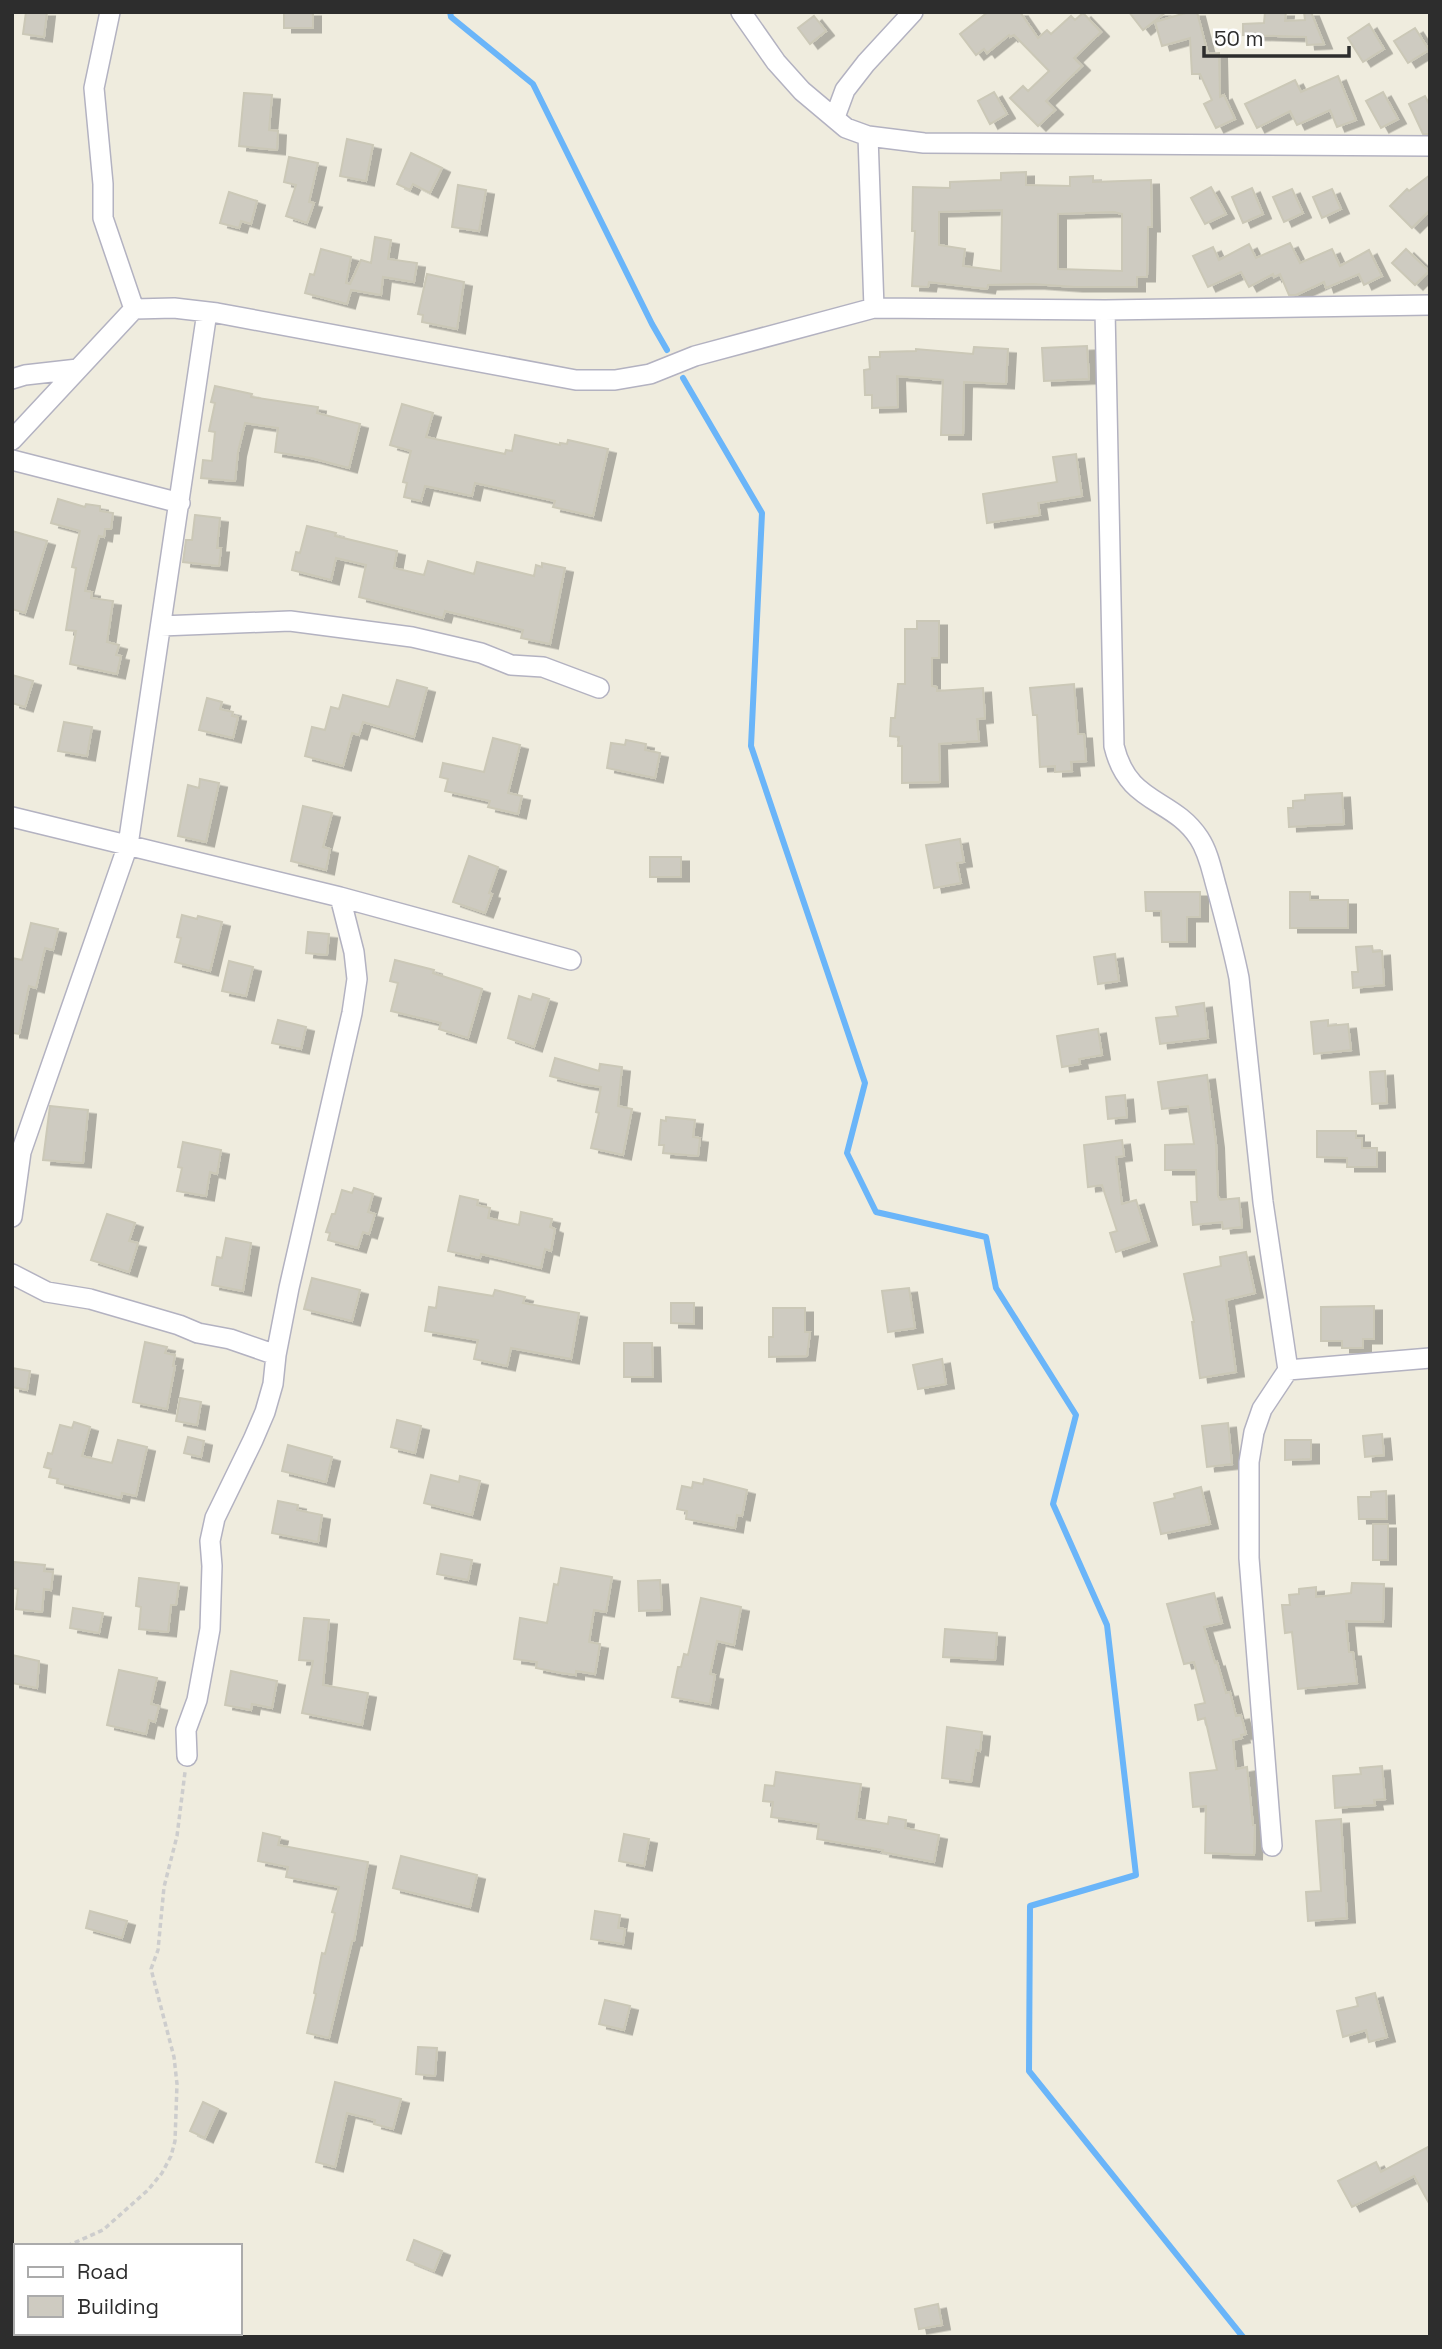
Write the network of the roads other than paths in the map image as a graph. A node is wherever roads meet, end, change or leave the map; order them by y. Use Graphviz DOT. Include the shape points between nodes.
graph roads {
  1 [pos="110,12"];
  2 [pos="741,12"];
  3 [pos="913,12"];
  4 [pos="835,117"];
  5 [pos="868,136"];
  6 [pos="1430,146"];
  7 [pos="1430,305"];
  8 [pos="874,308"];
  9 [pos="134,309"];
  10 [pos="1105,310"];
  11 [pos="207,312"];
  12 [pos="78,369"];
  13 [pos="12,379"];
  14 [pos="12,440"];
  15 [pos="12,460"];
  16 [pos="180,503"];
  17 [pos="161,626"];
  18 [pos="599,688"];
  19 [pos="12,817"];
  20 [pos="128,845"];
  21 [pos="340,897"];
  22 [pos="571,960"];
  23 [pos="12,1217"];
  24 [pos="12,1274"];
  25 [pos="276,1355"];
  26 [pos="1430,1358"];
  27 [pos="1287,1370"];
  28 [pos="187,1756"];
  29 [pos="1272,1846"];
  1 -- 9 [label="street" via="94,88 103,218"];
  2 -- 4 [label="street" via="776,62"];
  3 -- 4 [label="street" via="845,90"];
  4 -- 5 [label="street" via="846,128"];
  5 -- 6 [label="street" via="924,143"];
  5 -- 8 [label="street"];
  7 -- 10 [label="street"];
  8 -- 10 [label="street"];
  8 -- 11 [label="street" via="695,356 650,374 615,380 576,380"];
  9 -- 11 [label="street"];
  9 -- 12 [label="street"];
  10 -- 27 [label="street" via="1114,746 1123,772 1135,787 1199,838 1233,943"];
  11 -- 16 [label="street"];
  12 -- 13 [label="street"];
  12 -- 14 [label="street"];
  15 -- 16 [label="street"];
  16 -- 17 [label="street"];
  17 -- 18 [label="street" via="290,621 412,637 511,665 543,667"];
  17 -- 20 [label="street"];
  19 -- 20 [label="street"];
  20 -- 21 [label="street"];
  20 -- 23 [label="street" via="21,1152"];
  21 -- 22 [label="street"];
  21 -- 25 [label="street" via="357,979"];
  24 -- 25 [label="street" via="47,1292 90,1299"];
  25 -- 28 [label="street" via="265,1412 215,1518 210,1541 209,1629 197,1700 186,1730"];
  26 -- 27 [label="street"];
  27 -- 29 [label="street" via="1262,1409 1249,1462 1249,1558"];
}
